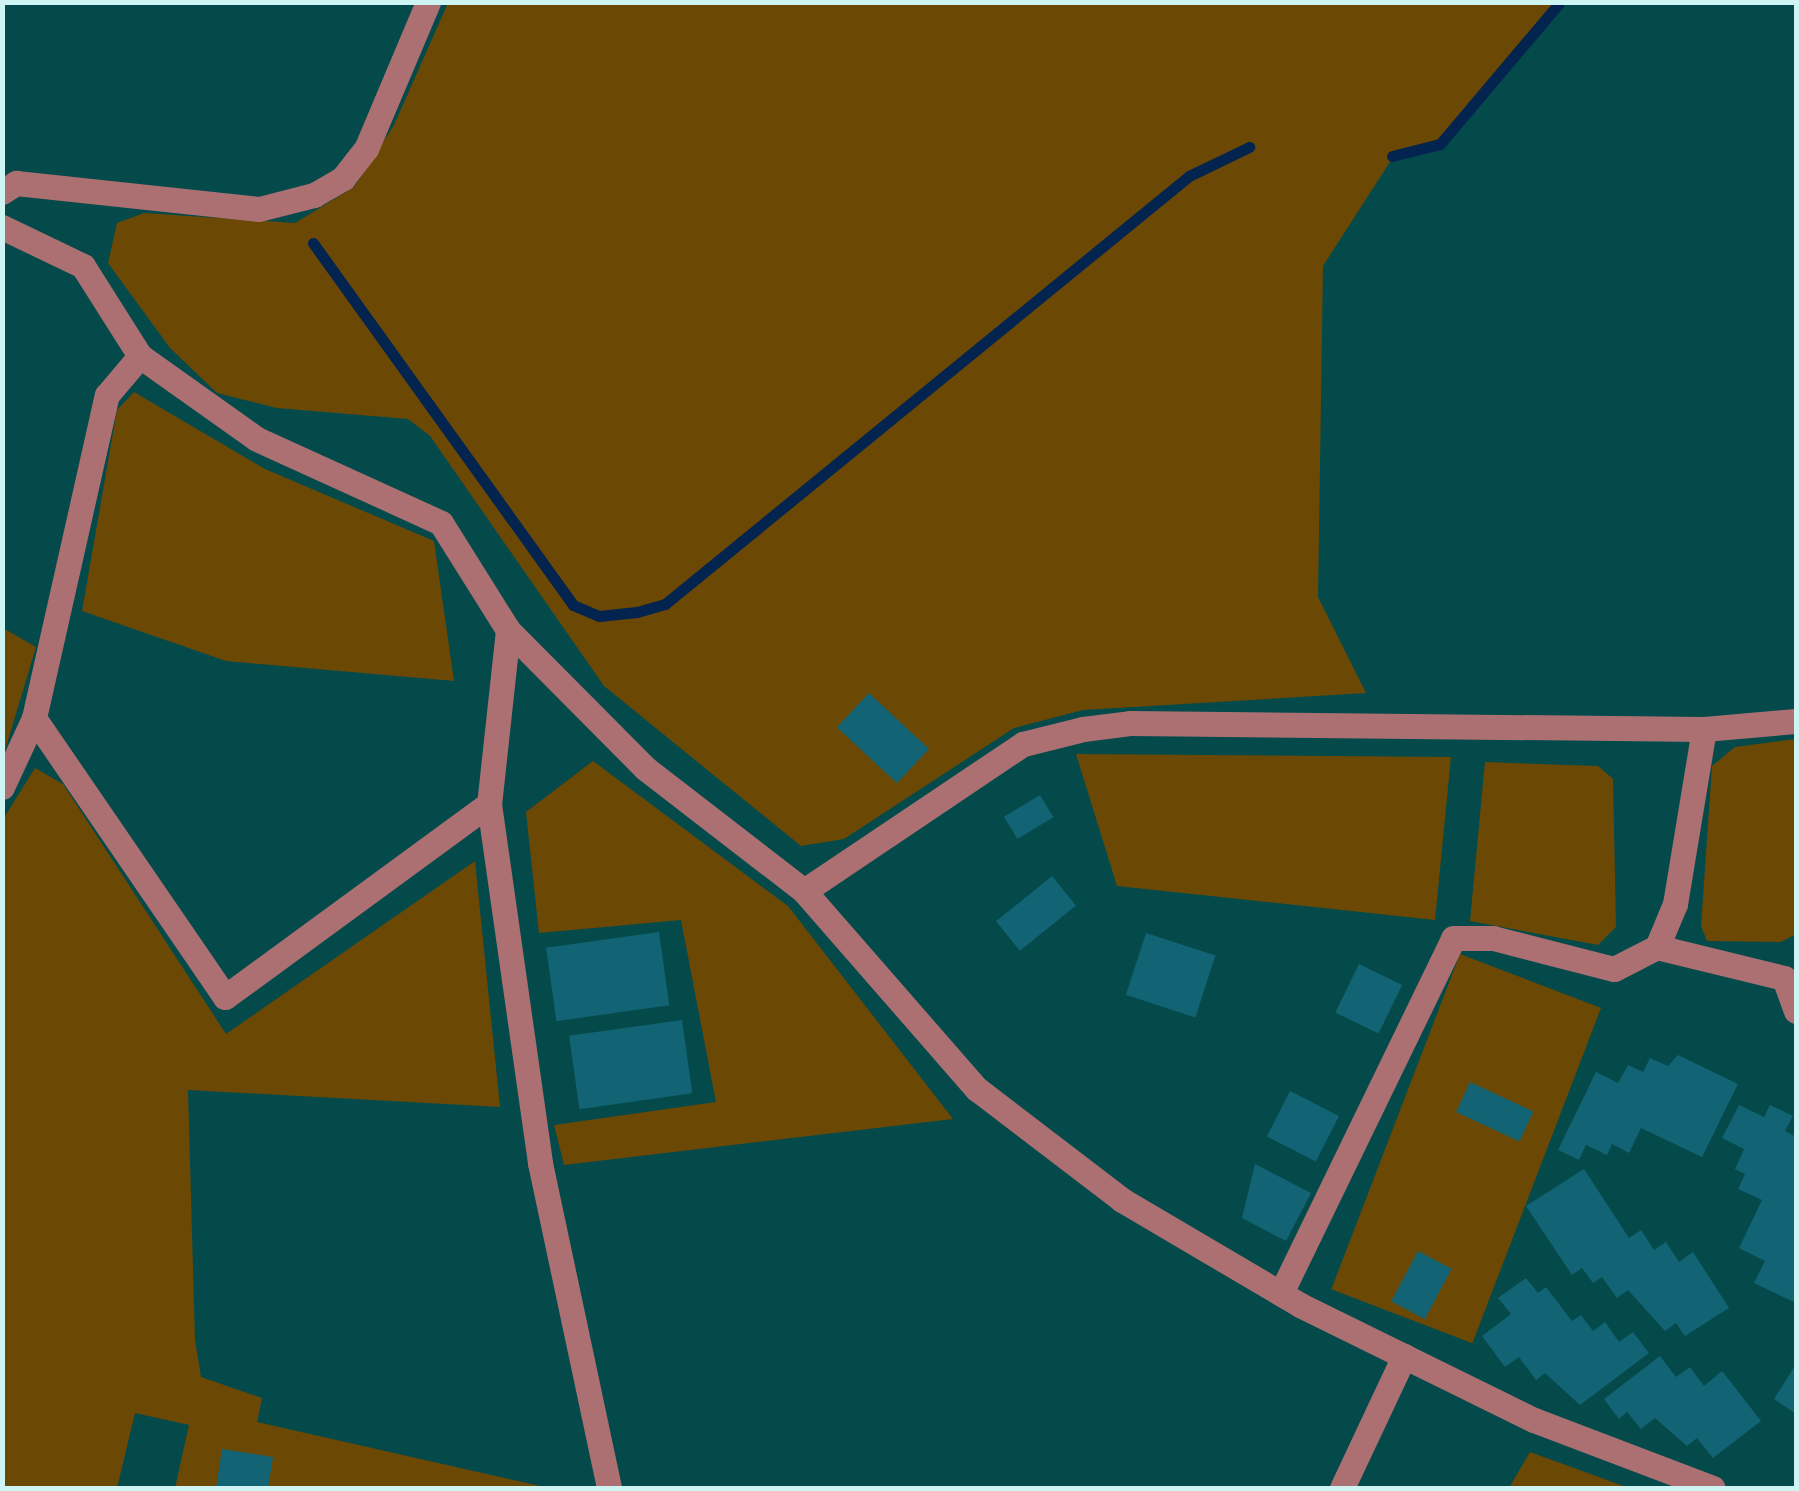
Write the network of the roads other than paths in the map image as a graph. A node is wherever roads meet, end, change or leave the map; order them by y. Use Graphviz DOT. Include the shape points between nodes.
graph roads {
  1 [pos="428,2"];
  2 [pos="2,192"];
  3 [pos="2,227"];
  4 [pos="140,356"];
  5 [pos="508,630"];
  6 [pos="34,718"];
  7 [pos="1796,721"];
  8 [pos="1704,730"];
  9 [pos="2,788"];
  10 [pos="489,804"];
  11 [pos="804,890"];
  12 [pos="1657,947"];
  13 [pos="1796,1011"];
  14 [pos="1281,1293"];
  15 [pos="1404,1356"];
  16 [pos="610,1488"];
  17 [pos="1342,1488"];
  18 [pos="1712,1488"];
  1 -- 2 [label="street" via="366,149 343,178 314,195 259,209 16,183"];
  3 -- 4 [label="street" via="83,266"];
  4 -- 5 [label="street" via="257,439 441,523"];
  4 -- 6 [label="street" via="107,395"];
  5 -- 10 [label="street"];
  5 -- 11 [label="street" via="645,768"];
  6 -- 9 [label="street"];
  6 -- 10 [label="street" via="225,996"];
  7 -- 8 [label="street"];
  8 -- 11 [label="street" via="1130,723 1083,729 1023,744"];
  8 -- 12 [label="street" via="1675,904"];
  10 -- 16 [label="street" via="540,1163"];
  11 -- 14 [label="street" via="977,1089 1122,1200"];
  12 -- 13 [label="street" via="1784,978"];
  12 -- 14 [label="street" via="1614,969 1494,938 1453,938"];
  14 -- 15 [label="street"];
  15 -- 17 [label="street"];
  15 -- 18 [label="street" via="1534,1420"];
}
